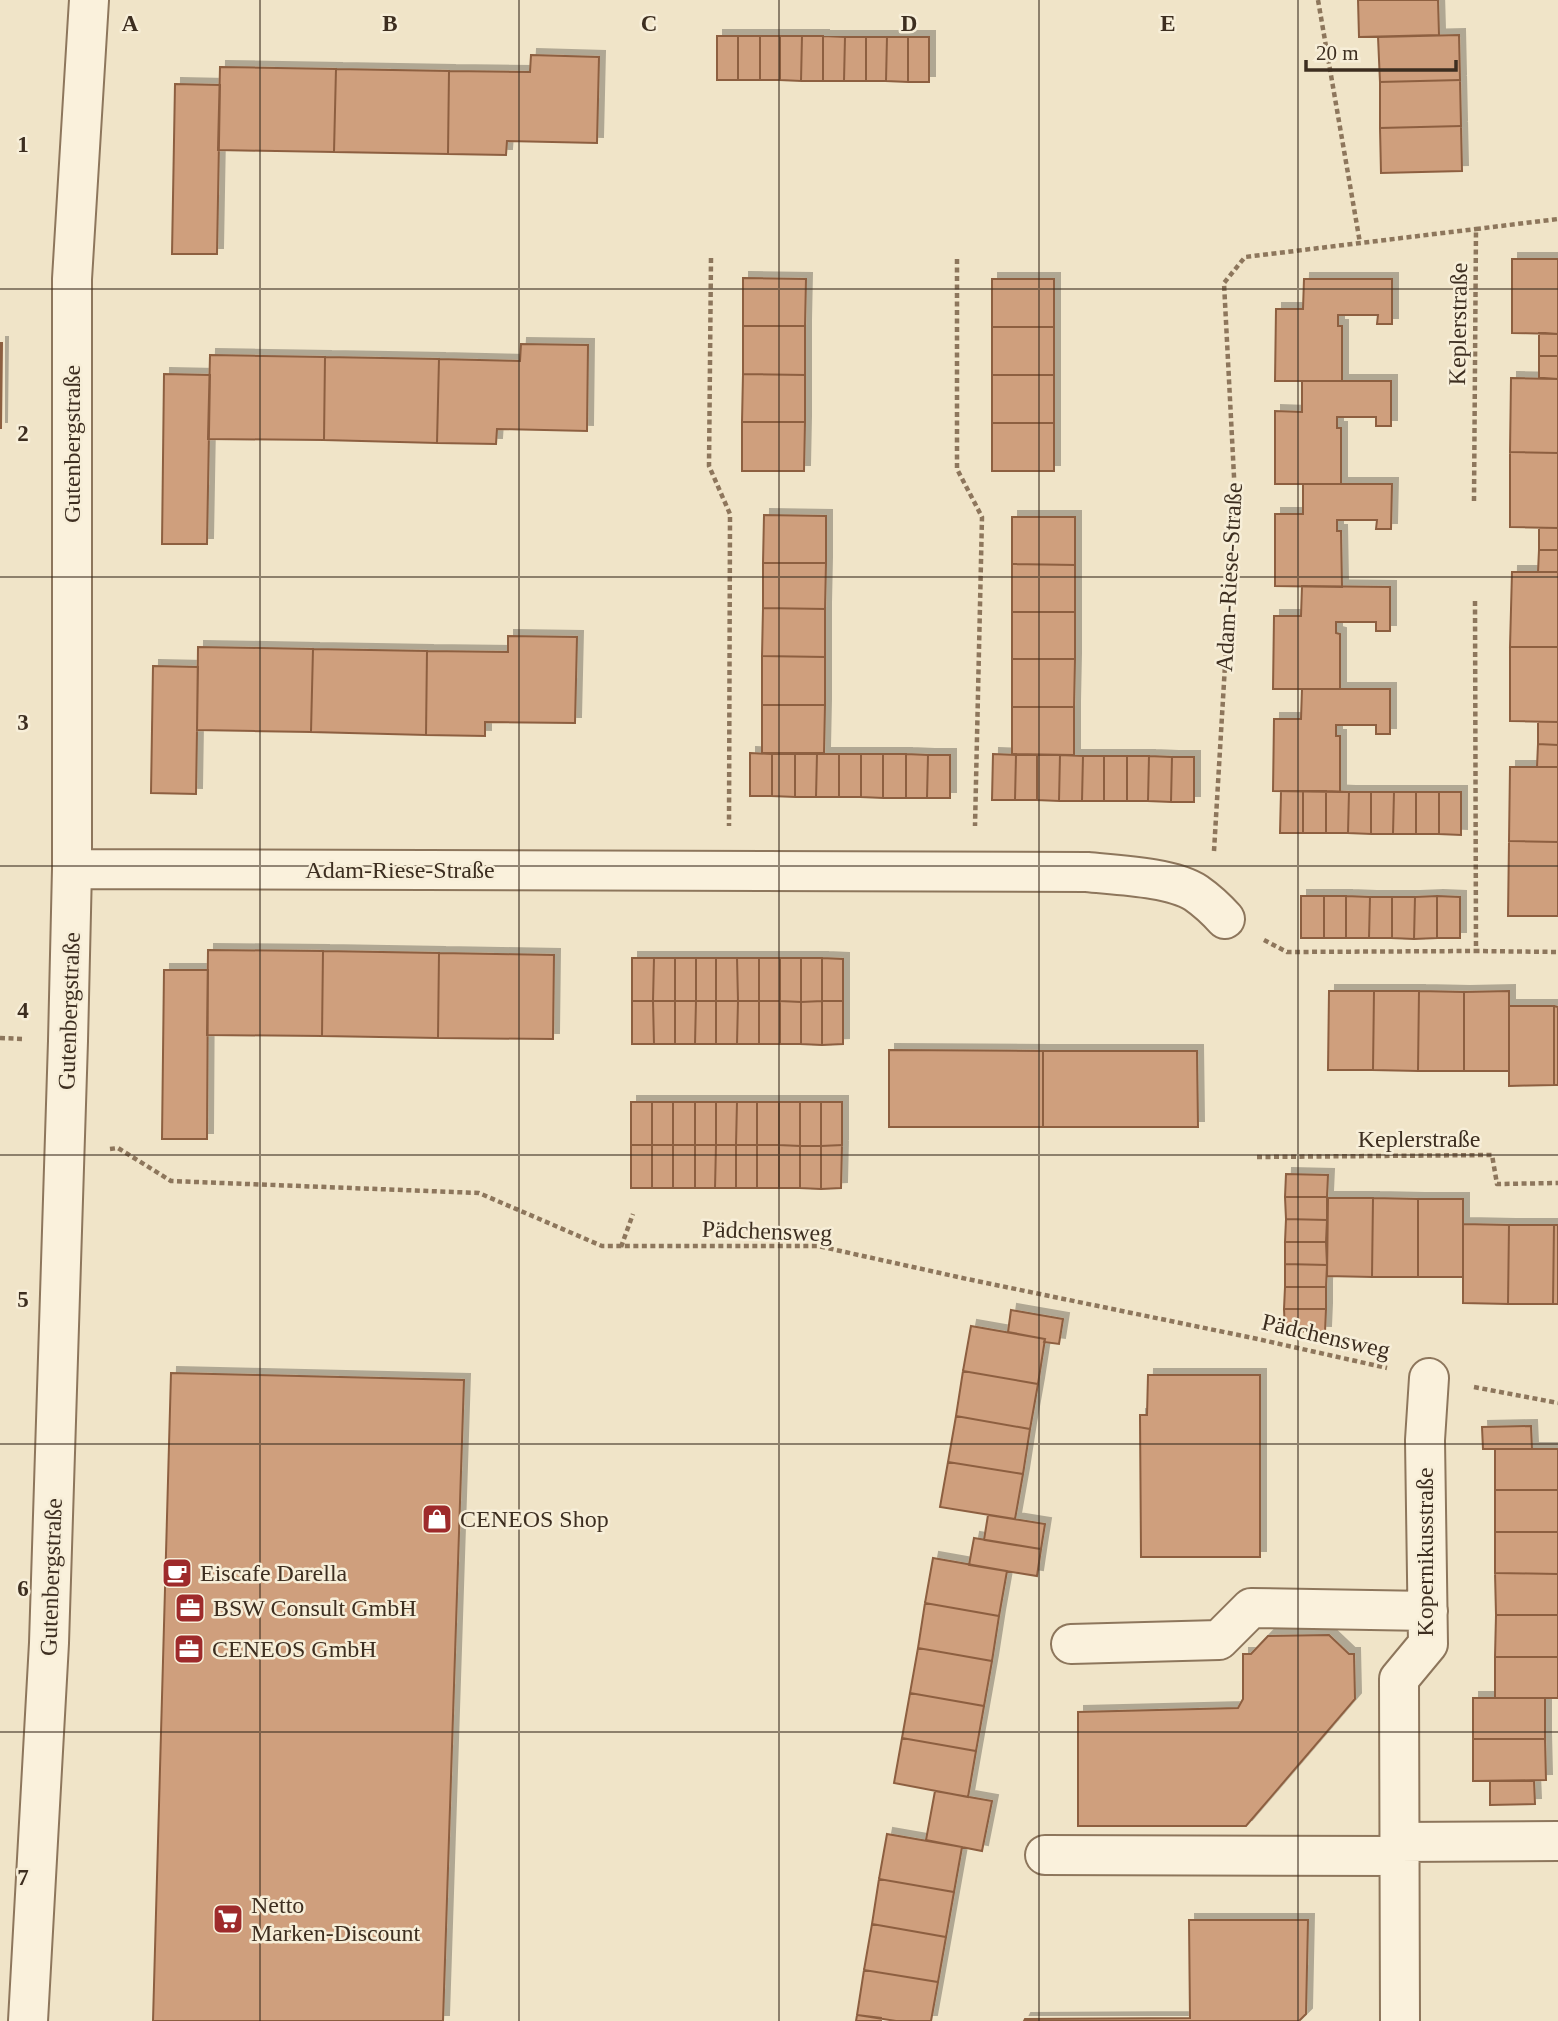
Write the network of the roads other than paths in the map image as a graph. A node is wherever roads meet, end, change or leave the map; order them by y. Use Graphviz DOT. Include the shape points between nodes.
graph roads {
  1 [pos="89,0"];
  2 [pos="72,869"];
  3 [pos="1218,911"];
  4 [pos="1429,1378"];
  5 [pos="1428,1611"];
  6 [pos="1071,1644"];
  7 [pos="1558,1841"];
  8 [pos="1399,1849"];
  9 [pos="1045,1855"];
  10 [pos="28,2021"];
  11 [pos="1400,2021"];
  1 -- 2 [label="street, Gutenbergstraße" via="72,279"];
  2 -- 3 [label="street, Adam-Riese-Straße" via="1087,872 1183,887"];
  2 -- 10 [label="street, Gutenbergstraße" via="49,1643"];
  4 -- 5 [label="street, Kopernikusstraße" via="1425,1440"];
  5 -- 6 [label="street" via="1251,1608 1219,1640"];
  5 -- 8 [label="street, Kopernikusstraße" via="1429,1644 1399,1679"];
  7 -- 8 [label="street"];
  8 -- 9 [label="street"];
  8 -- 11 [label="street, Kopernikusstraße"];
}
